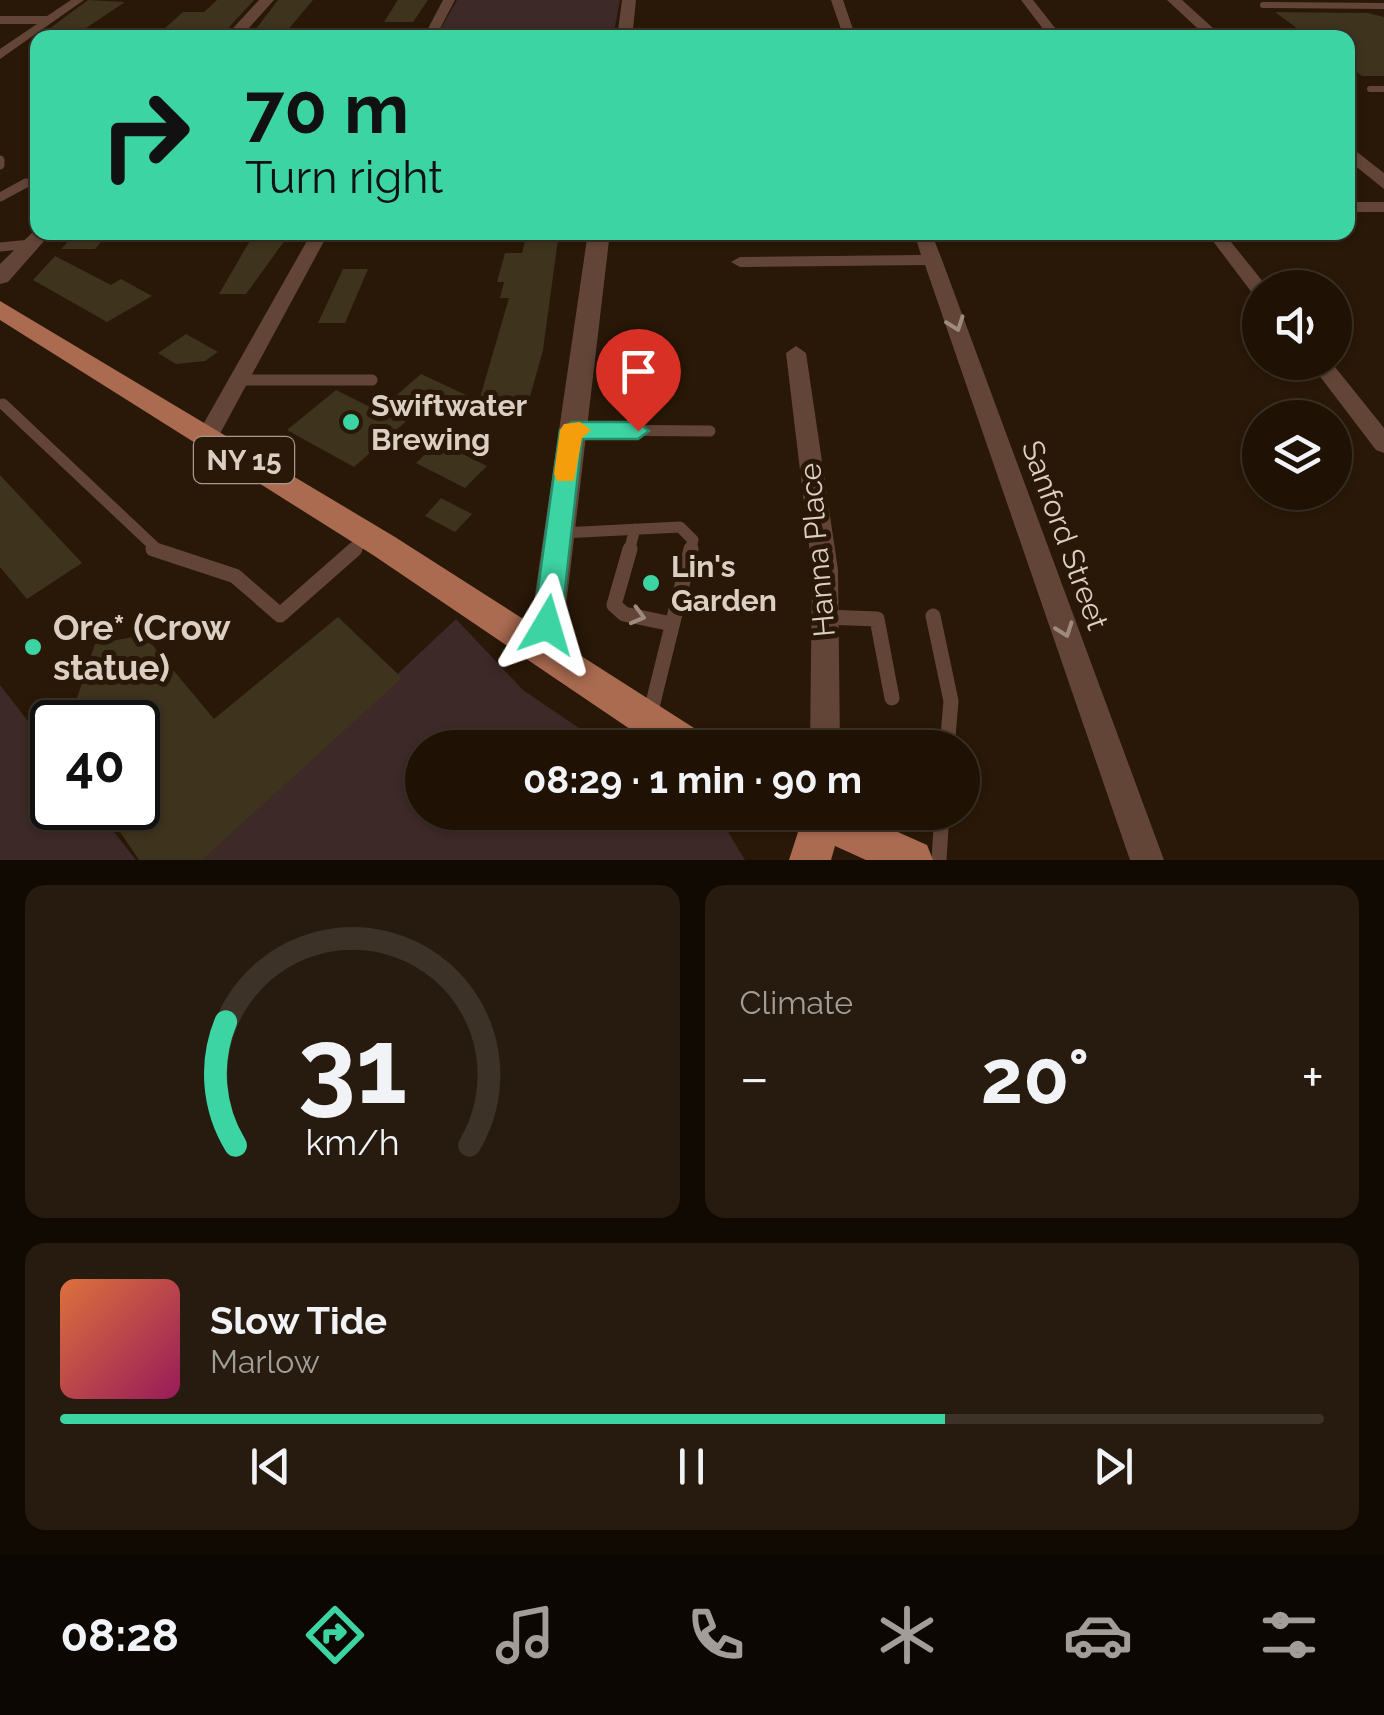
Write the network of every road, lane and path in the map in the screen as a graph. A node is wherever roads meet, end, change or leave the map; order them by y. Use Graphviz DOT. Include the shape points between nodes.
graph roads {
  1 [pos="78,0"];
  2 [pos="267,0"];
  3 [pos="449,0"];
  4 [pos="629,0"];
  5 [pos="837,0"];
  6 [pos="1027,0"];
  7 [pos="1174,0"];
  8 [pos="1263,5"];
  9 [pos="1384,6"];
  10 [pos="0,20"];
  11 [pos="50,20"];
  12 [pos="35,30"];
  13 [pos="239,30"];
  14 [pos="433,30"];
  15 [pos="625,30"];
  16 [pos="847,30"];
  17 [pos="1051,30"];
  18 [pos="1208,30"];
  19 [pos="30,34"];
  20 [pos="0,54"];
  21 [pos="1370,89"];
  22 [pos="1384,89"];
  23 [pos="1355,157"];
  24 [pos="26,183"];
  25 [pos="1384,183"];
  26 [pos="0,197"];
  27 [pos="1355,207"];
  28 [pos="1384,207"];
  29 [pos="30,240"];
  30 [pos="35,240"];
  31 [pos="317,240"];
  32 [pos="598,240"];
  33 [pos="925,240"];
  34 [pos="1220,240"];
  35 [pos="0,247"];
  36 [pos="933,260"];
  37 [pos="740,262"];
  38 [pos="1244,270"];
  39 [pos="0,276"];
  40 [pos="0,309"];
  41 [pos="796,353"];
  42 [pos="238,380"];
  43 [pos="372,380"];
  44 [pos="1332,380"];
  45 [pos="2,404"];
  46 [pos="572,430"];
  47 [pos="710,431"];
  48 [pos="206,437"];
  49 [pos="1384,444"];
  50 [pos="635,529"];
  51 [pos="557,533"];
  52 [pos="369,536"];
  53 [pos="933,616"];
  54 [pos="825,617"];
  55 [pos="672,624"];
  56 [pos="544,649"];
  57 [pos="892,698"];
  58 [pos="649,719"];
  59 [pos="665,730"];
  60 [pos="826,730"];
  61 [pos="949,730"];
  62 [pos="815,830"];
  63 [pos="849,830"];
  64 [pos="941,830"];
  65 [pos="810,860"];
  66 [pos="912,860"];
  67 [pos="939,860"];
  68 [pos="1147,860"];
  1 -- 11 [label="street"];
  2 -- 13 [label="street"];
  3 -- 14 [label="street"];
  4 -- 15 [label="street"];
  5 -- 16 [label="street"];
  6 -- 17 [label="street"];
  7 -- 18 [label="street"];
  8 -- 9 [label="lane"];
  10 -- 11 [label="street"];
  11 -- 12 [label="street"];
  19 -- 20 [label="street"];
  21 -- 22 [label="lane"];
  23 -- 25 [label="street"];
  24 -- 26 [label="lane"];
  27 -- 28 [label="street"];
  29 -- 35 [label="lane"];
  30 -- 39 [label="street"];
  31 -- 42 [label="street"];
  32 -- 46 [label="street"];
  33 -- 36 [label="street, Sanford Street"];
  34 -- 38 [label="street"];
  36 -- 37 [label="street"];
  36 -- 68 [label="street, Sanford Street, one-way"];
  40 -- 48 [label="main road, NY 15"];
  41 -- 54 [label="street, Hanna Place" via="825,570"];
  42 -- 43 [label="lane"];
  42 -- 48 [label="street"];
  44 -- 49 [label="street"];
  45 -- 52 [label="lane" via="153,549 235,576 280,615"];
  46 -- 47 [label="lane"];
  46 -- 51 [label="street"];
  48 -- 52 [label="main road, NY 15"];
  50 -- 51 [label="lane"];
  50 -- 55 [label="lane, one-way" via="614,605 624,614"];
  50 -- 55 [label="lane" via="680,527 693,540"];
  51 -- 56 [label="street"];
  52 -- 56 [label="main road, NY 15"];
  53 -- 61 [label="lane" via="951,701"];
  54 -- 57 [label="lane" via="878,619"];
  54 -- 60 [label="street, Hanna Place"];
  55 -- 58 [label="lane"];
  56 -- 58 [label="main road, NY 15"];
  58 -- 59 [label="main road, NY 15"];
  62 -- 65 [label="main road"];
  63 -- 66 [label="main road"];
  64 -- 67 [label="lane"];
}
